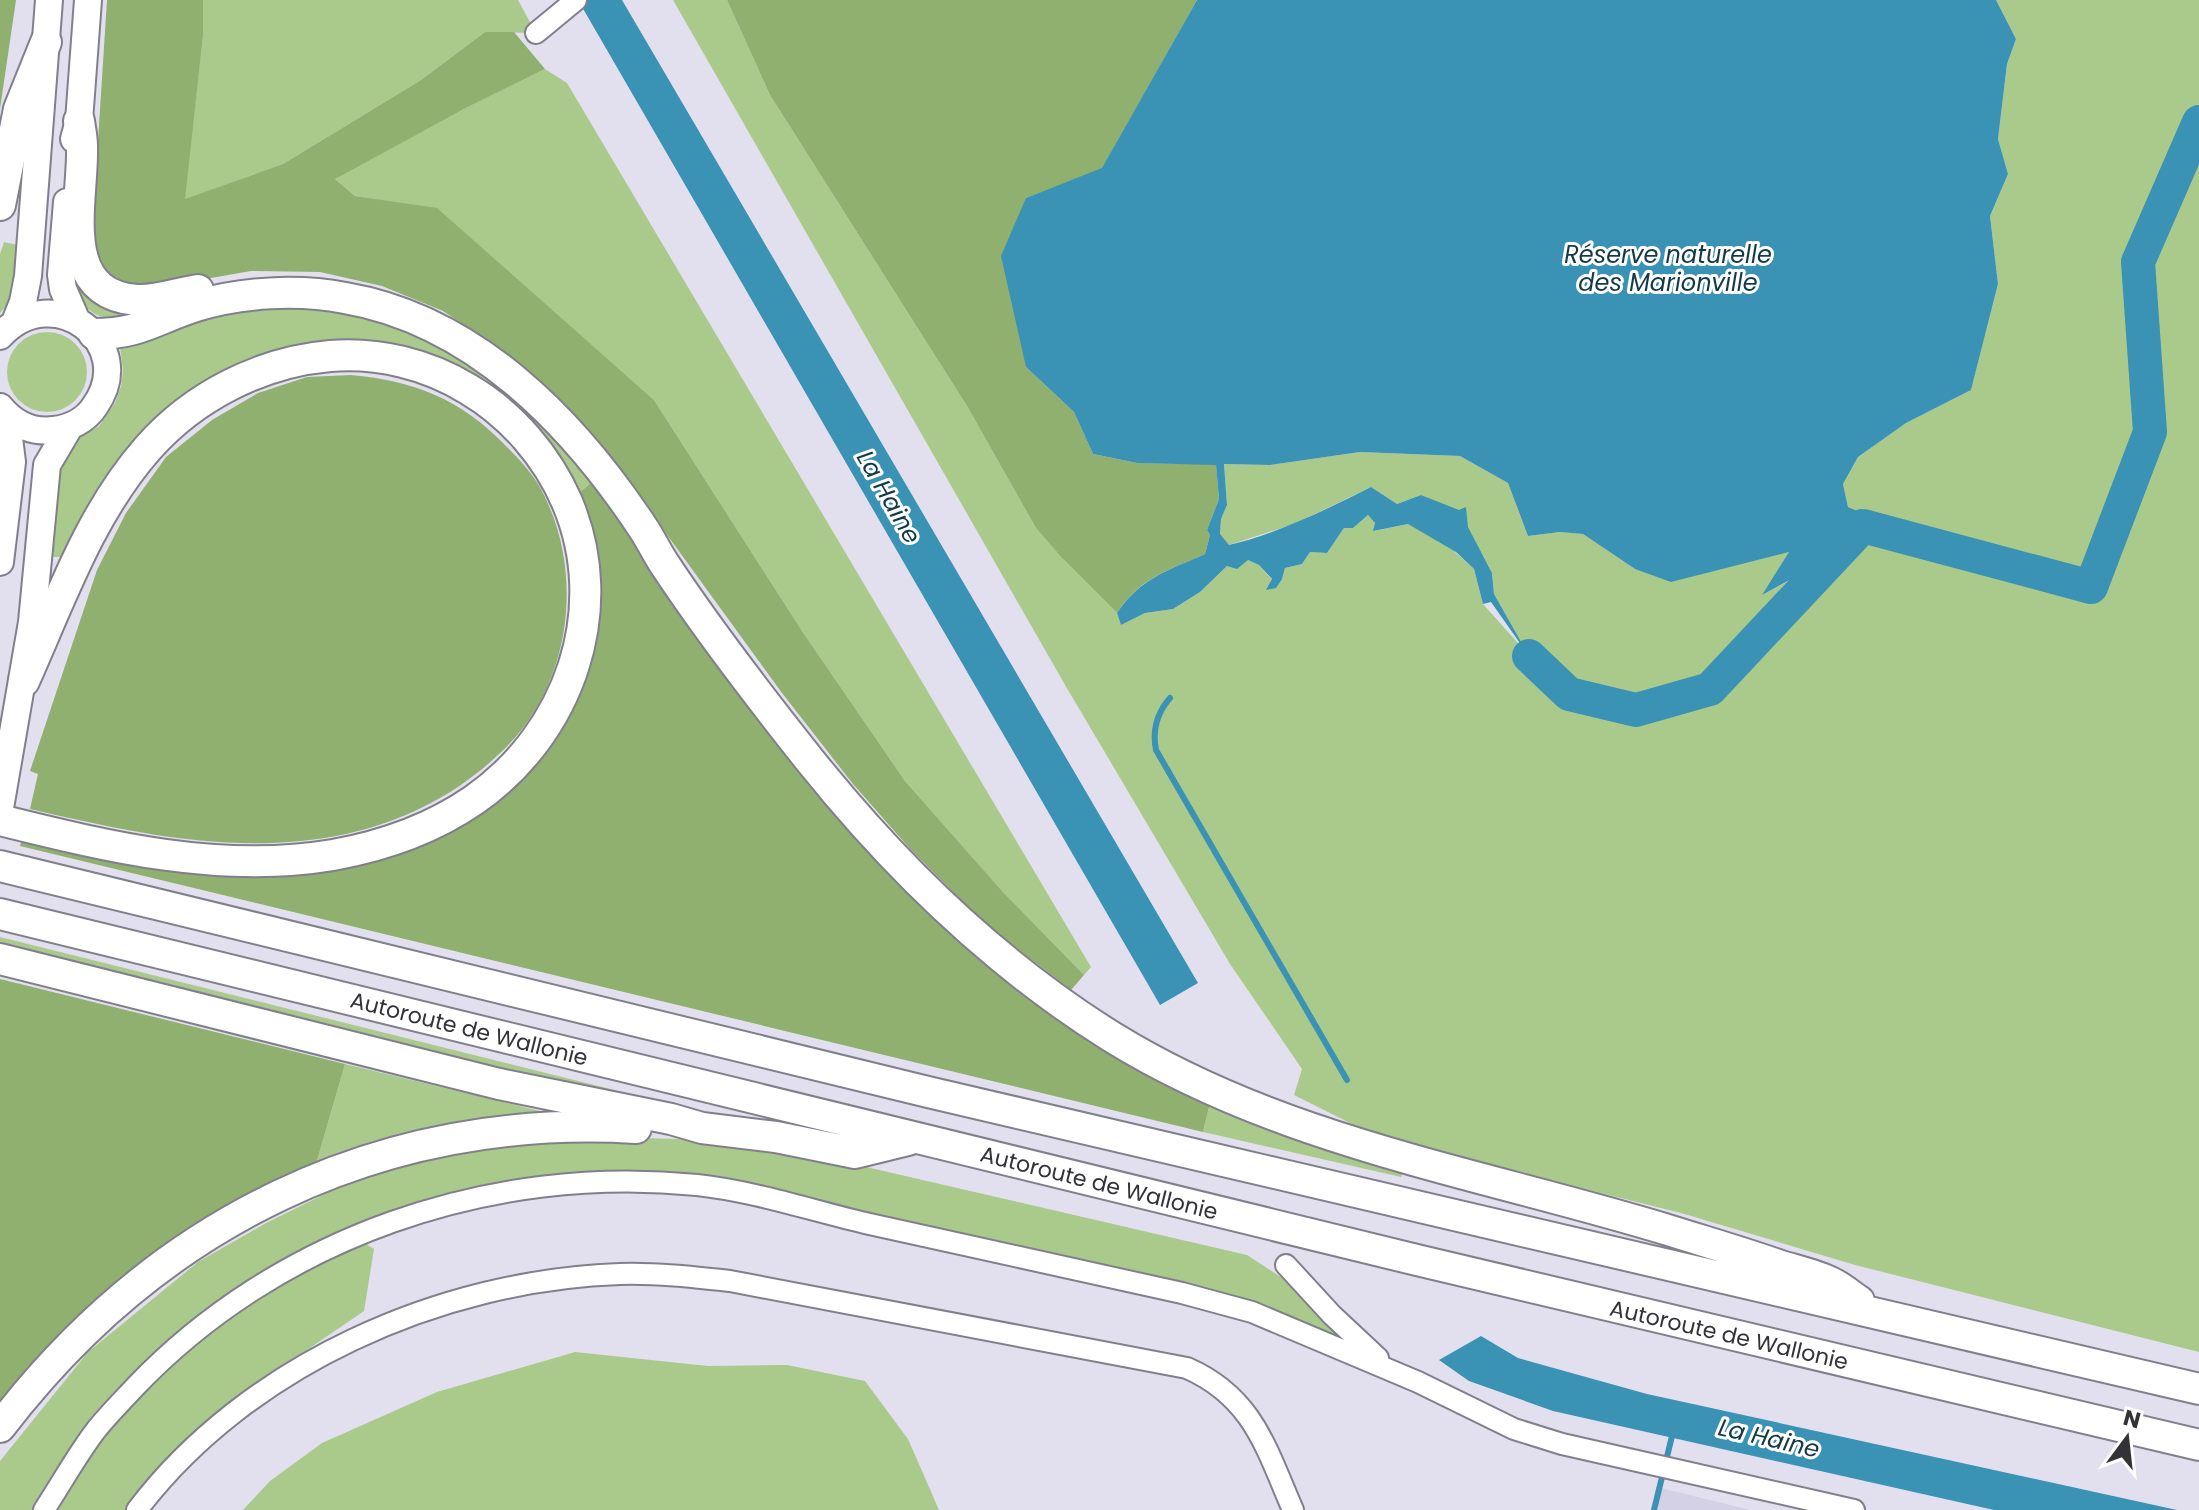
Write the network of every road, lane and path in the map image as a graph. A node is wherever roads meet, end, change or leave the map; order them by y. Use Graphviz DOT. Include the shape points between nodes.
graph roads {
  1 [pos="49,0"];
  2 [pos="88,0"];
  3 [pos="576,0"];
  4 [pos="536,33"];
  5 [pos="46,42"];
  6 [pos="79,121"];
  7 [pos="0,205"];
  8 [pos="264,295"];
  9 [pos="85,327"];
  10 [pos="8,329"];
  11 [pos="3,410"];
  12 [pos="70,426"];
  13 [pos="0,562"];
  14 [pos="24,681"];
  15 [pos="0,808"];
  16 [pos="0,820"];
  17 [pos="0,866"];
  18 [pos="0,914"];
  19 [pos="0,959"];
  20 [pos="702,1128"];
  21 [pos="914,1138"];
  22 [pos="1286,1265"];
  23 [pos="1877,1314"];
  24 [pos="1397,1373"];
  25 [pos="2199,1389"];
  26 [pos="0,1427"];
  27 [pos="2199,1445"];
  28 [pos="44,1510"];
  29 [pos="137,1510"];
  30 [pos="1293,1510"];
  31 [pos="1854,1510"];
  1 -- 5 [label="main road"];
  2 -- 6 [label="main road"];
  3 -- 4 [label="street"];
  5 -- 7 [label="highway" via="19,109"];
  5 -- 10 [label="main road" via="28,276 23,302"];
  6 -- 8 [label="highway" via="79,246 96,283 136,300 197,290"];
  6 -- 9 [label="main road" via="72,146 61,275 63,289"];
  8 -- 9 [label="highway" via="201,304 132,332"];
  8 -- 23 [label="highway" via="337,296 408,314 473,348 528,392 600,471 711,630 858,819 995,953 1118,1040 1304,1127 1737,1251 1833,1283"];
  9 -- 10 [label="main road" via="48,312"];
  9 -- 12 [label="main road" via="106,360 104,390 89,414"];
  11 -- 12 [label="main road" via="36,430"];
  11 -- 13 [label="main road" via="12,462"];
  12 -- 14 [label="main road" via="47,465"];
  14 -- 15 [label="main road"];
  14 -- 16 [label="highway" via="87,539 130,469 163,432 212,395 289,362 334,356 381,358 420,367 481,396 527,438 554,476 583,553 584,627 559,705 529,749 490,788 418,831 333,855 245,862 123,849"];
  17 -- 23 [label="highway" via="928,1092"];
  18 -- 21 [label="highway, Autoroute de Wallonie"];
  19 -- 20 [label="highway" via="499,1084"];
  20 -- 21 [label="highway" via="855,1153"];
  20 -- 26 [label="highway" via="509,1131 418,1147 305,1182 227,1222 141,1282 79,1338"];
  21 -- 27 [label="highway, Autoroute de Wallonie"];
  22 -- 24 [label="street"];
  23 -- 25 [label="highway"];
  24 -- 28 [label="street" via="1252,1312 735,1193 664,1183 541,1186 453,1204 354,1235 263,1283 158,1363 96,1430"];
  24 -- 31 [label="street" via="1514,1429 1562,1444"];
  29 -- 30 [label="street" via="197,1445 244,1405 366,1331 523,1285 622,1274 730,1281 1187,1368 1227,1391 1244,1410"];
}
